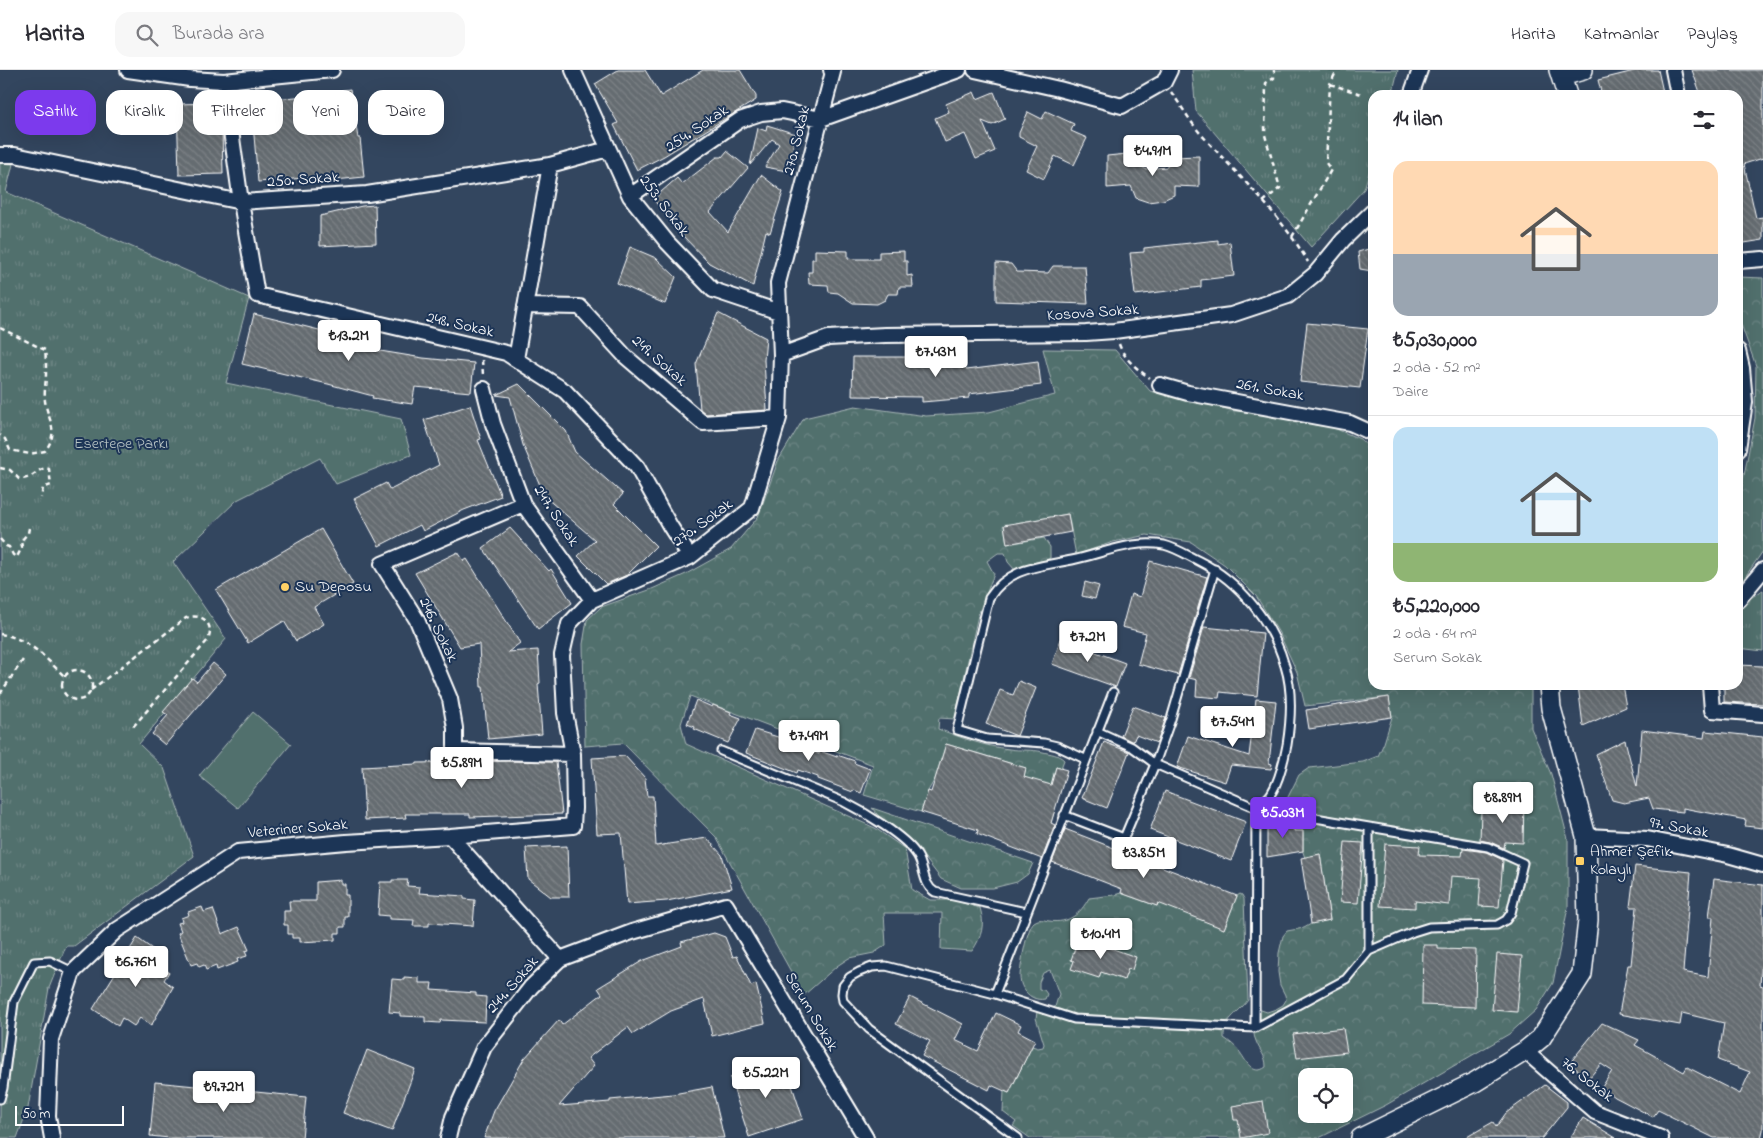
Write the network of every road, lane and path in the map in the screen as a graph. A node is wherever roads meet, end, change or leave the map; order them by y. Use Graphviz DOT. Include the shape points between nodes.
graph roads {
  1 [pos="128,70"];
  2 [pos="332,70"];
  3 [pos="573,70"];
  4 [pos="831,70"];
  5 [pos="959,70"];
  6 [pos="975,70"];
  7 [pos="1274,70"];
  8 [pos="1337,70"];
  9 [pos="1420,70"];
  10 [pos="1583,70"];
  11 [pos="1673,70"];
  12 [pos="1560,73"];
  13 [pos="1167,76"];
  14 [pos="224,81"];
  15 [pos="1330,84"];
  16 [pos="1413,90"];
  17 [pos="1565,90"];
  18 [pos="1677,90"];
  19 [pos="1364,95"];
  20 [pos="820,119"];
  21 [pos="608,149"];
  22 [pos="0,155"];
  23 [pos="550,165"];
  24 [pos="630,196"];
  25 [pos="241,202"];
  26 [pos="1263,202"];
  27 [pos="1368,216"];
  28 [pos="1292,237"];
  29 [pos="1763,259"];
  30 [pos="1743,261"];
  31 [pos="1315,274"];
  32 [pos="525,306"];
  33 [pos="779,312"];
  34 [pos="0,328"];
  35 [pos="1114,331"];
  36 [pos="480,347"];
  37 [pos="781,356"];
  38 [pos="516,359"];
  39 [pos="1743,379"];
  40 [pos="1160,385"];
  41 [pos="484,389"];
  42 [pos="1743,415"];
  43 [pos="779,418"];
  44 [pos="1368,431"];
  45 [pos="0,435"];
  46 [pos="0,468"];
  47 [pos="41,498"];
  48 [pos="523,504"];
  49 [pos="29,528"];
  50 [pos="0,539"];
  51 [pos="690,557"];
  52 [pos="1215,569"];
  53 [pos="1763,570"];
  54 [pos="1743,594"];
  55 [pos="592,600"];
  56 [pos="0,634"];
  57 [pos="25,657"];
  58 [pos="64,676"];
  59 [pos="91,690"];
  60 [pos="1549,690"];
  61 [pos="1710,690"];
  62 [pos="1113,692"];
  63 [pos="0,694"];
  64 [pos="1763,714"];
  65 [pos="132,728"];
  66 [pos="1097,731"];
  67 [pos="721,751"];
  68 [pos="573,754"];
  69 [pos="1086,760"];
  70 [pos="1154,764"];
  71 [pos="1256,808"];
  72 [pos="1064,815"];
  73 [pos="1369,828"];
  74 [pos="450,836"];
  75 [pos="1586,836"];
  76 [pos="1763,865"];
  77 [pos="726,905"];
  78 [pos="1026,912"];
  79 [pos="1369,951"];
  80 [pos="560,959"];
  81 [pos="74,972"];
  82 [pos="995,994"];
  83 [pos="1255,1028"];
  84 [pos="1525,1051"];
  85 [pos="0,1099"];
  86 [pos="1653,1137"];
  87 [pos="52,1138"];
  88 [pos="448,1138"];
  89 [pos="866,1138"];
  90 [pos="1018,1138"];
  91 [pos="1361,1138"];
  1 -- 14 [label="street"];
  2 -- 14 [label="street"];
  3 -- 21 [label="street, 253. Sokak"];
  4 -- 20 [label="street, 270. Sokak"];
  5 -- 20 [label="street"];
  6 -- 13 [label="street" via="1122,106"];
  7 -- 26 [label="path" via="1274,78 1266,83 1265,135 1280,188"];
  8 -- 15 [label="path"];
  9 -- 16 [label="street"];
  10 -- 12 [label="main road"];
  11 -- 18 [label="street"];
  12 -- 17 [label="main road"];
  13 -- 26 [label="path" via="1199,132"];
  14 -- 25 [label="street, 248. Sokak"];
  15 -- 19 [label="path"];
  15 -- 28 [label="path" via="1326,163 1330,170"];
  20 -- 24 [label="street, 254. Sokak" via="782,112 760,113 740,120"];
  20 -- 33 [label="street, 270. Sokak" via="778,283"];
  21 -- 23 [label="street, 250. Sokak"];
  21 -- 24 [label="street, 253. Sokak"];
  22 -- 25 [label="street, 250. Sokak" via="15,154"];
  23 -- 25 [label="street, 250. Sokak" via="366,194"];
  23 -- 32 [label="street"];
  24 -- 33 [label="street, 253. Sokak" via="667,242 714,290"];
  25 -- 36 [label="street, 248. Sokak" via="257,295"];
  26 -- 28 [label="path"];
  27 -- 31 [label="street, Kosova Sokak"];
  28 -- 31 [label="path"];
  29 -- 30 [label="street"];
  31 -- 35 [label="street, Kosova Sokak" via="1288,296 1232,314"];
  32 -- 38 [label="street"];
  32 -- 43 [label="street, 249. Sokak" via="580,306 626,357 703,424"];
  33 -- 37 [label="street, 270. Sokak"];
  34 -- 45 [label="path" via="45,350 45,402 53,436 45,451 30,454 10,450"];
  35 -- 37 [label="street, Kosova Sokak" via="828,338"];
  35 -- 40 [label="path" via="1120,349 1134,368"];
  36 -- 38 [label="street, 248. Sokak" via="506,353"];
  36 -- 41 [label="path"];
  37 -- 43 [label="street, 270. Sokak"];
  38 -- 51 [label="street, 248. Sokak" via="565,390 638,467"];
  39 -- 42 [label="street"];
  40 -- 44 [label="street, 261. Sokak" via="1188,394 1350,423"];
  41 -- 48 [label="street, 247. Sokak" via="493,424"];
  43 -- 51 [label="street, 270. Sokak" via="752,508"];
  46 -- 47 [label="path" via="26,480 41,469 50,469 51,486 43,488"];
  48 -- 55 [label="street, 247. Sokak"];
  48 -- 68 [label="street, 246. Sokak" via="382,564 417,620 450,699 455,751"];
  49 -- 50 [label="path" via="16,557"];
  51 -- 55 [label="street, 270. Sokak"];
  52 -- 69 [label="lane" via="1176,549 1140,543 1021,571 995,588 989,598 957,730 987,739 1044,742"];
  52 -- 70 [label="lane" via="1171,719"];
  52 -- 71 [label="lane" via="1252,604 1286,666 1289,734 1285,755 1272,792"];
  53 -- 54 [label="street"];
  55 -- 68 [label="street, 270. Sokak" via="569,624 562,655 565,714"];
  56 -- 58 [label="path" via="29,644"];
  57 -- 63 [label="path"];
  58 -- 59 [label="path" via="71,671 84,671 90,677"];
  58 -- 59 [label="path" via="62,688 68,698 83,698"];
  59 -- 65 [label="path" via="186,618 199,616 206,620 210,632 208,640"];
  60 -- 75 [label="main road" via="1551,708"];
  61 -- 64 [label="street" via="1712,710"];
  62 -- 66 [label="lane"];
  66 -- 69 [label="lane"];
  66 -- 70 [label="lane" via="1132,747"];
  67 -- 78 [label="lane" via="858,809 911,846 920,860 928,886 935,892"];
  68 -- 74 [label="street, 270. Sokak" via="573,826"];
  69 -- 72 [label="lane"];
  70 -- 71 [label="lane"];
  70 -- 72 [label="lane" via="1124,838"];
  71 -- 73 [label="lane"];
  71 -- 83 [label="lane"];
  72 -- 78 [label="lane"];
  73 -- 79 [label="lane"];
  73 -- 79 [label="lane" via="1488,847 1523,863 1513,908 1506,920 1497,924 1429,928"];
  74 -- 80 [label="street"];
  74 -- 81 [label="street, Veteriner Sokak" via="238,852 117,930"];
  75 -- 76 [label="street, 97. Sokak" via="1647,839"];
  75 -- 84 [label="main road" via="1588,920 1582,974 1542,1038"];
  77 -- 80 [label="street, 244. Sokak" via="632,932"];
  77 -- 89 [label="street, Serum Sokak"];
  78 -- 82 [label="lane"];
  79 -- 83 [label="lane" via="1346,979"];
  80 -- 88 [label="street, 244. Sokak" via="531,988 484,1046 453,1118"];
  81 -- 85 [label="lane" via="50,961 34,962 14,1002"];
  81 -- 87 [label="street, Veteriner Sokak" via="51,1039 48,1116"];
  82 -- 83 [label="lane" via="1074,1019"];
  82 -- 90 [label="lane" via="886,966 872,967 850,977 843,986 842,994 843,1001 869,1029"];
  84 -- 86 [label="street, 76. Sokak" via="1595,1112"];
  84 -- 91 [label="main road" via="1475,1082"];
}
